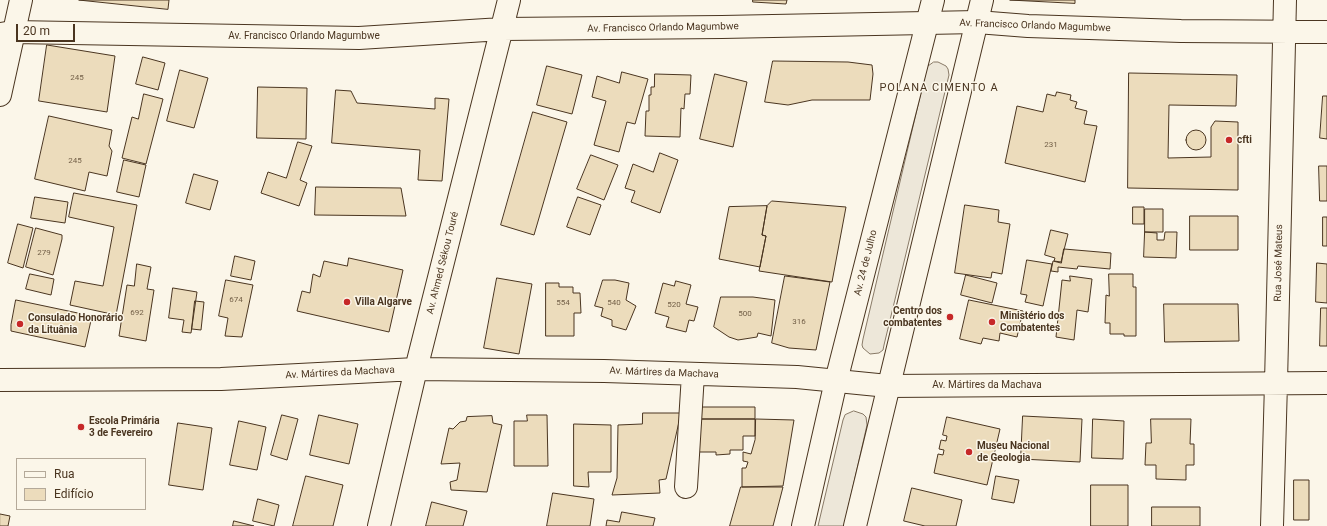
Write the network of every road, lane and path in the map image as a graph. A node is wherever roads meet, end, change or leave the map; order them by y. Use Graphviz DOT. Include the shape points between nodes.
graph roads {
  1 [pos="21,0"];
  2 [pos="509,0"];
  3 [pos="933,0"];
  4 [pos="982,0"];
  5 [pos="1285,0"];
  6 [pos="977,22"];
  7 [pos="928,23"];
  8 [pos="502,29"];
  9 [pos="1285,32"];
  10 [pos="1327,32"];
  11 [pos="7,33"];
  12 [pos="0,95"];
  13 [pos="416,369"];
  14 [pos="693,374"];
  15 [pos="0,380"];
  16 [pos="836,381"];
  17 [pos="1276,383"];
  18 [pos="1327,383"];
  19 [pos="888,386"];
  20 [pos="686,487"];
  21 [pos="379,526"];
  22 [pos="803,526"];
  23 [pos="855,526"];
  24 [pos="1272,526"];
  1 -- 11 [label="street"];
  2 -- 8 [label="street, Av. Ahmed Sékou Touré"];
  3 -- 7 [label="street, Av. 24 de Julho"];
  4 -- 6 [label="street"];
  5 -- 9 [label="street, Rua José Mateus"];
  6 -- 7 [label="street, Av. Francisco Orlando Magumbwe"];
  6 -- 9 [label="street, Av. Francisco Orlando Magumbwe" via="1181,31"];
  6 -- 19 [label="street"];
  7 -- 8 [label="street, Av. Francisco Orlando Magumbwe"];
  7 -- 16 [label="street, Av. 24 de Julho"];
  8 -- 11 [label="street, Av. Francisco Orlando Magumbwe" via="359,38"];
  8 -- 13 [label="street, Av. Ahmed Sékou Touré"];
  9 -- 10 [label="street, Av. Francisco Orlando Magumbwe"];
  9 -- 17 [label="street, Rua José Mateus"];
  11 -- 12 [label="street"];
  13 -- 14 [label="street, Av. Mártires da Machava"];
  13 -- 15 [label="street, Av. Mártires da Machava" via="221,379"];
  13 -- 21 [label="street, Av. Ahmed Sékou Touré"];
  14 -- 16 [label="street, Av. Mártires da Machava" via="797,377"];
  14 -- 20 [label="street"];
  16 -- 19 [label="street, Av. Mártires da Machava"];
  16 -- 22 [label="street, Av. 24 de Julho"];
  17 -- 18 [label="street, Av. Mártires da Machava"];
  17 -- 19 [label="street, Av. Mártires da Machava"];
  17 -- 24 [label="street, Rua José Mateus"];
  19 -- 23 [label="street"];
}
